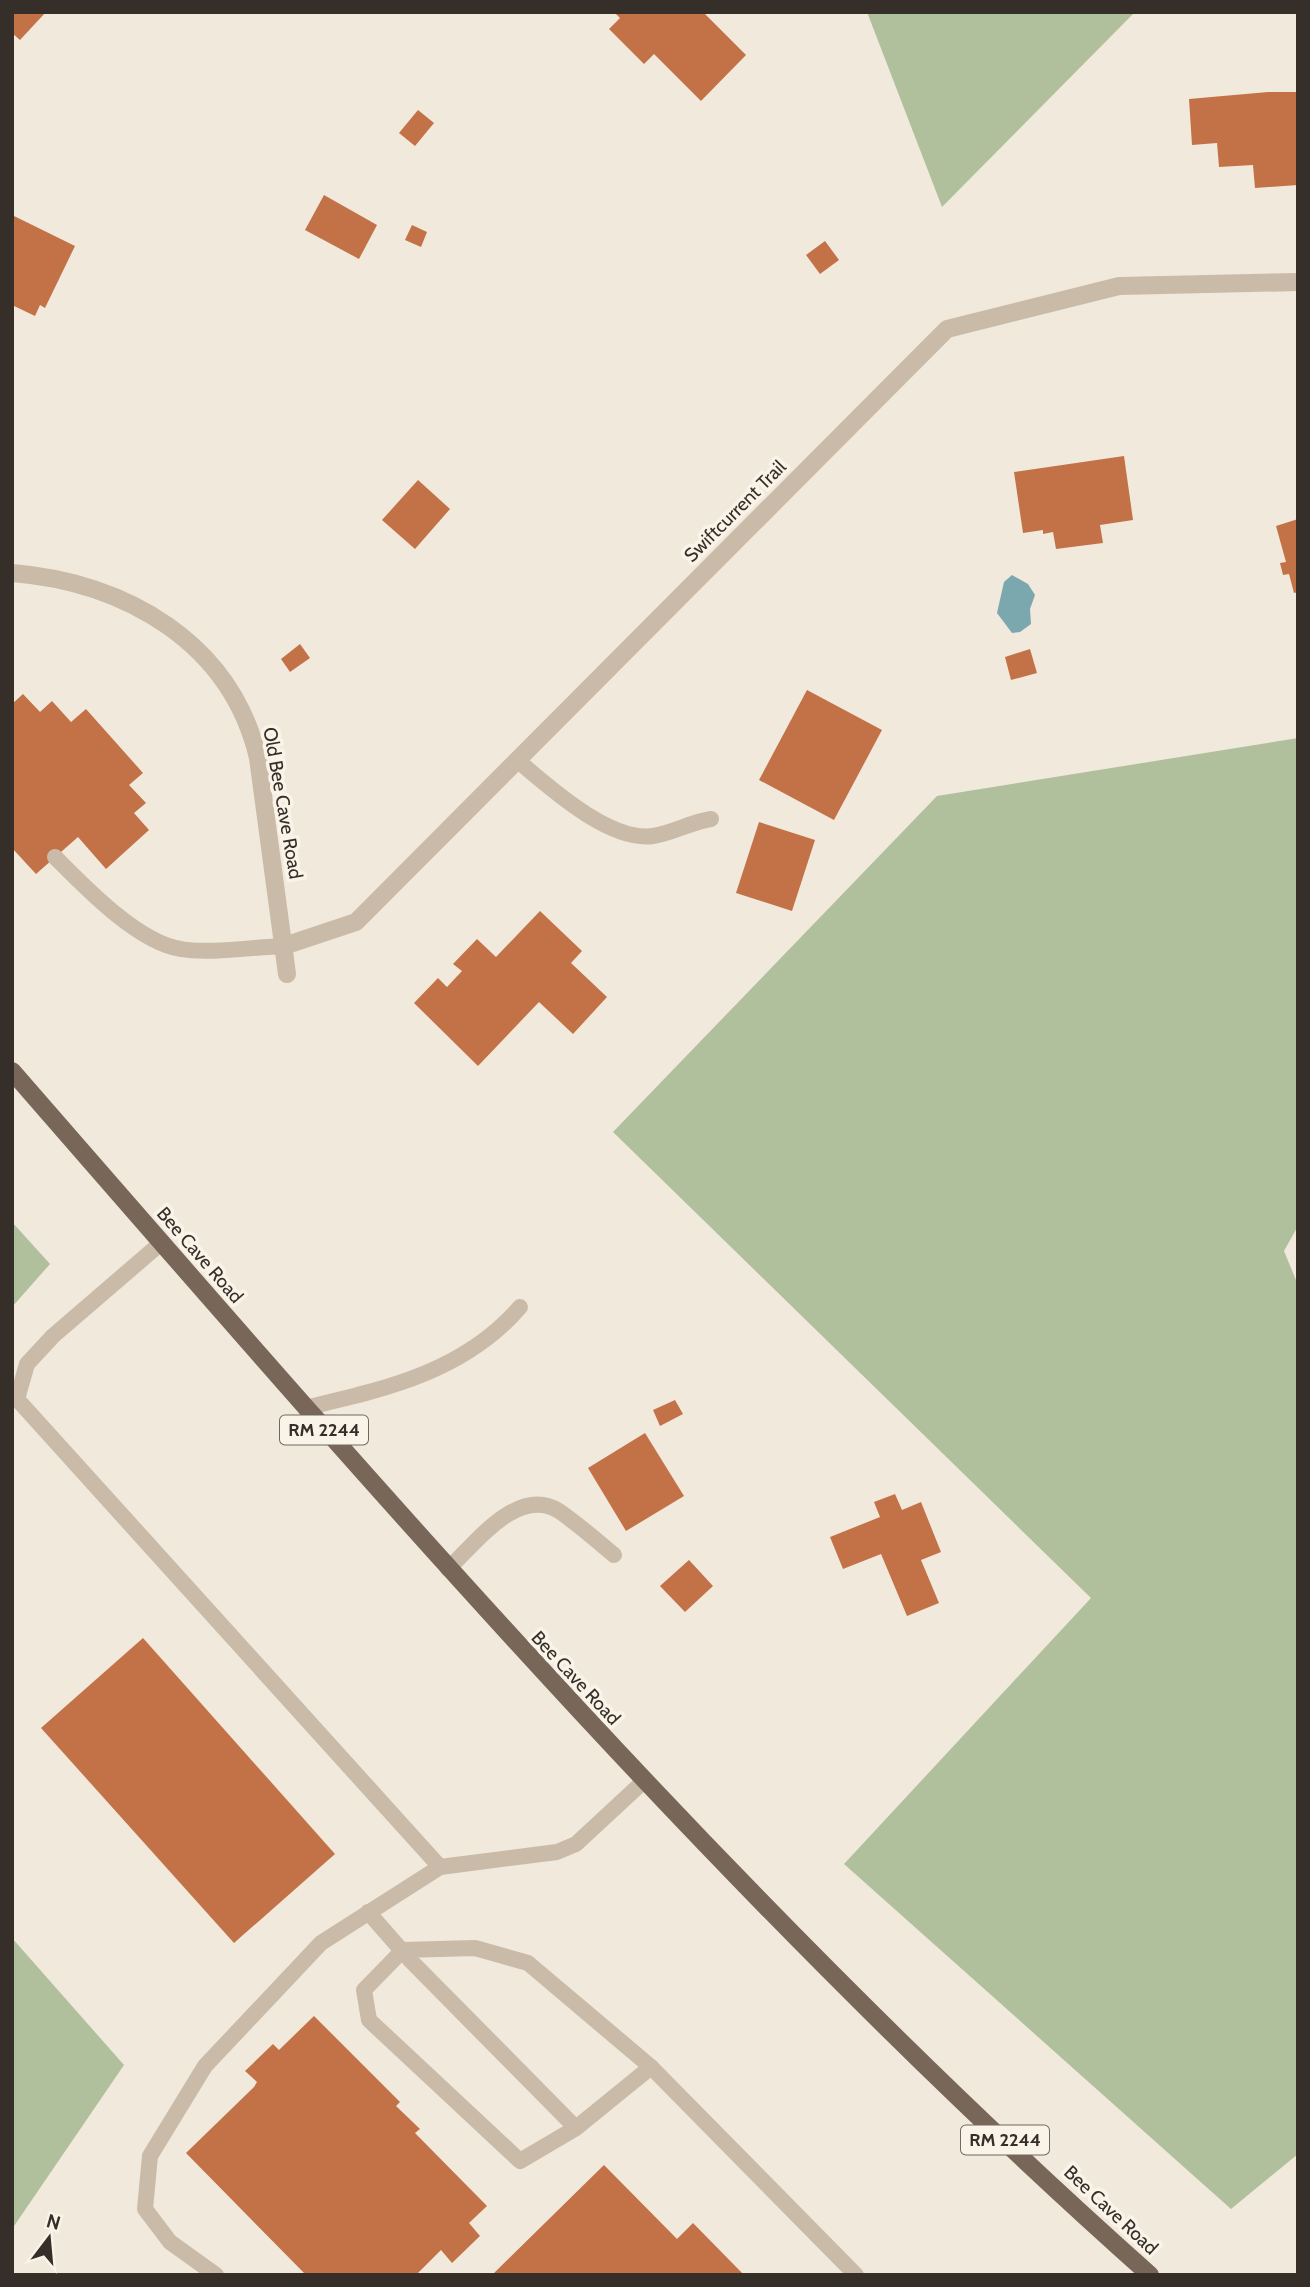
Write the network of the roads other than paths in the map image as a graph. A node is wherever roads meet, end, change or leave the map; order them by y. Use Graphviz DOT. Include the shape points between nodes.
graph roads {
  1 [pos="1298,282"];
  2 [pos="12,573"];
  3 [pos="517,760"];
  4 [pos="711,819"];
  5 [pos="55,857"];
  6 [pos="284,946"];
  7 [pos="287,974"];
  8 [pos="12,1071"];
  9 [pos="162,1242"];
  10 [pos="520,1307"];
  11 [pos="305,1408"];
  12 [pos="614,1555"];
  13 [pos="448,1569"];
  14 [pos="643,1781"];
  15 [pos="440,1867"];
  16 [pos="368,1912"];
  17 [pos="403,1950"];
  18 [pos="650,2067"];
  19 [pos="576,2128"];
  20 [pos="854,2274"];
  21 [pos="216,2275"];
  22 [pos="1150,2275"];
  1 -- 3 [label="street, Swiftcurrent Trail" via="1119,286 947,329"];
  2 -- 6 [label="street, Old Bee Cave Road" via="60,579 138,609 201,651 224,678 251,729 258,758"];
  3 -- 4 [label="lane" via="549,787 621,832 650,836"];
  3 -- 6 [label="street, Swiftcurrent Trail" via="356,922"];
  5 -- 6 [label="lane" via="100,902 156,941 180,949"];
  6 -- 7 [label="street, Old Bee Cave Road"];
  8 -- 9 [label="main road, Bee Cave Road / RM 2244"];
  9 -- 11 [label="main road, Bee Cave Road / RM 2244"];
  9 -- 15 [label="lane" via="27,1364 17,1399"];
  10 -- 11 [label="lane" via="504,1326 453,1363 414,1379"];
  11 -- 13 [label="main road, Bee Cave Road / RM 2244"];
  12 -- 13 [label="lane" via="557,1510 526,1505 512,1510"];
  13 -- 14 [label="main road, Bee Cave Road / RM 2244"];
  14 -- 15 [label="lane" via="576,1844 534,1856"];
  14 -- 22 [label="main road, Bee Cave Road / RM 2244" via="871,2012"];
  15 -- 16 [label="lane"];
  16 -- 17 [label="lane"];
  16 -- 21 [label="lane" via="321,1943 205,2066 150,2157 145,2209 170,2242"];
  17 -- 18 [label="lane" via="475,1948 528,1963"];
  17 -- 19 [label="lane"];
  17 -- 19 [label="lane" via="364,1990 369,2020 520,2161"];
  18 -- 19 [label="lane"];
  18 -- 20 [label="lane"];
}
